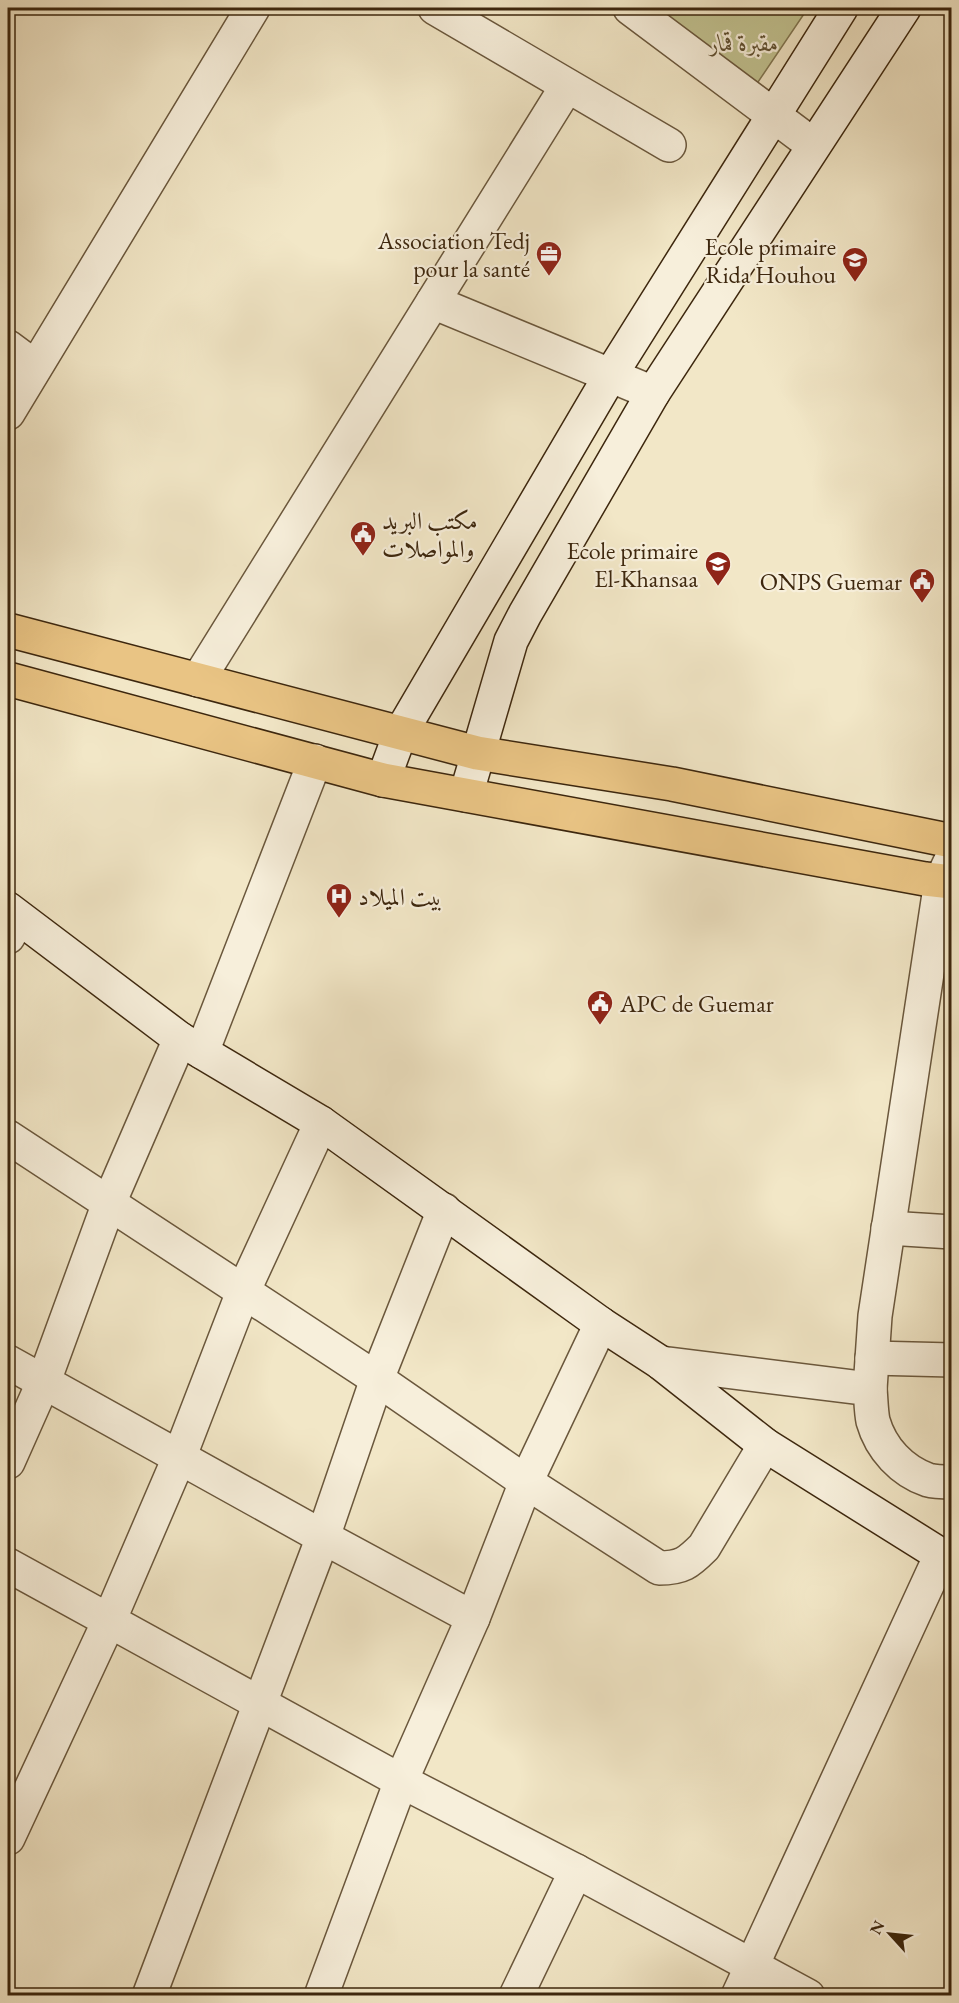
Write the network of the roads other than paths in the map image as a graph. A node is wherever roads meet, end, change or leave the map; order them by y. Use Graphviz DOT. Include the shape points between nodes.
graph roads {
  1 [pos="253,8"];
  2 [pos="435,8"];
  3 [pos="630,8"];
  4 [pos="841,8"];
  5 [pos="904,8"];
  6 [pos="567,86"];
  7 [pos="773,116"];
  8 [pos="669,145"];
  9 [pos="813,145"];
  10 [pos="433,302"];
  11 [pos="8,346"];
  12 [pos="35,367"];
  13 [pos="610,376"];
  14 [pos="653,393"];
  15 [pos="8,413"];
  16 [pos="482,591"];
  17 [pos="525,614"];
  18 [pos="8,630"];
  19 [pos="8,679"];
  20 [pos="198,680"];
  21 [pos="400,734"];
  22 [pos="477,753"];
  23 [pos="315,761"];
  24 [pos="382,780"];
  25 [pos="466,795"];
  26 [pos="951,841"];
  27 [pos="948,874"];
  28 [pos="11,921"];
  29 [pos="191,1046"];
  30 [pos="321,1123"];
  31 [pos="8,1137"];
  32 [pos="110,1203"];
  33 [pos="444,1210"];
  34 [pos="888,1228"];
  35 [pos="951,1232"];
  36 [pos="243,1292"];
  37 [pos="601,1324"];
  38 [pos="951,1360"];
  39 [pos="8,1362"];
  40 [pos="661,1363"];
  41 [pos="871,1374"];
  42 [pos="377,1379"];
  43 [pos="44,1381"];
  44 [pos="765,1445"];
  45 [pos="179,1458"];
  46 [pos="8,1462"];
  47 [pos="526,1482"];
  48 [pos="951,1482"];
  49 [pos="323,1538"];
  50 [pos="946,1559"];
  51 [pos="8,1565"];
  52 [pos="473,1618"];
  53 [pos="109,1621"];
  54 [pos="261,1705"];
  55 [pos="401,1780"];
  56 [pos="8,1838"];
  57 [pos="576,1870"];
  58 [pos="752,1965"];
  59 [pos="149,1995"];
  60 [pos="321,1995"];
  61 [pos="516,1995"];
  62 [pos="738,1995"];
  63 [pos="808,1995"];
  1 -- 12 [label="street"];
  2 -- 6 [label="street"];
  3 -- 7 [label="street"];
  4 -- 7 [label="street"];
  5 -- 9 [label="street"];
  6 -- 8 [label="street"];
  6 -- 10 [label="street"];
  7 -- 9 [label="street"];
  7 -- 13 [label="street"];
  9 -- 14 [label="street"];
  10 -- 13 [label="street"];
  10 -- 20 [label="street"];
  11 -- 12 [label="street"];
  12 -- 15 [label="street"];
  13 -- 14 [label="street"];
  13 -- 16 [label="street"];
  14 -- 17 [label="street"];
  16 -- 17 [label="street"];
  16 -- 21 [label="street"];
  17 -- 22 [label="street" via="511,641"];
  18 -- 20 [label="highway"];
  19 -- 23 [label="highway"];
  20 -- 21 [label="highway"];
  21 -- 22 [label="highway"];
  21 -- 24 [label="street"];
  22 -- 25 [label="street"];
  22 -- 26 [label="highway" via="672,784"];
  23 -- 24 [label="highway"];
  23 -- 29 [label="street"];
  24 -- 25 [label="highway"];
  25 -- 27 [label="highway"];
  27 -- 34 [label="street"];
  28 -- 29 [label="street"];
  29 -- 30 [label="street"];
  29 -- 32 [label="street"];
  30 -- 33 [label="street"];
  30 -- 36 [label="street"];
  31 -- 32 [label="street"];
  32 -- 36 [label="street"];
  32 -- 43 [label="street"];
  33 -- 37 [label="street"];
  33 -- 42 [label="street"];
  34 -- 35 [label="street"];
  34 -- 41 [label="street"];
  36 -- 42 [label="street"];
  36 -- 45 [label="street"];
  37 -- 40 [label="street"];
  37 -- 47 [label="street"];
  38 -- 41 [label="street"];
  39 -- 43 [label="street"];
  40 -- 41 [label="street"];
  40 -- 44 [label="street"];
  41 -- 48 [label="street" via="873,1420 886,1449 900,1464 929,1480"];
  42 -- 47 [label="street"];
  42 -- 49 [label="street"];
  43 -- 45 [label="street"];
  43 -- 46 [label="street"];
  44 -- 47 [label="street" via="704,1547 676,1568 659,1568"];
  44 -- 50 [label="street"];
  45 -- 49 [label="street"];
  45 -- 53 [label="street"];
  47 -- 52 [label="street"];
  49 -- 52 [label="street"];
  49 -- 54 [label="street"];
  50 -- 58 [label="street"];
  51 -- 53 [label="street"];
  52 -- 55 [label="street"];
  53 -- 54 [label="street"];
  53 -- 56 [label="street"];
  54 -- 55 [label="street"];
  54 -- 59 [label="street"];
  55 -- 57 [label="street"];
  55 -- 60 [label="street"];
  57 -- 58 [label="street"];
  57 -- 61 [label="street"];
  58 -- 62 [label="street"];
  58 -- 63 [label="street"];
}
